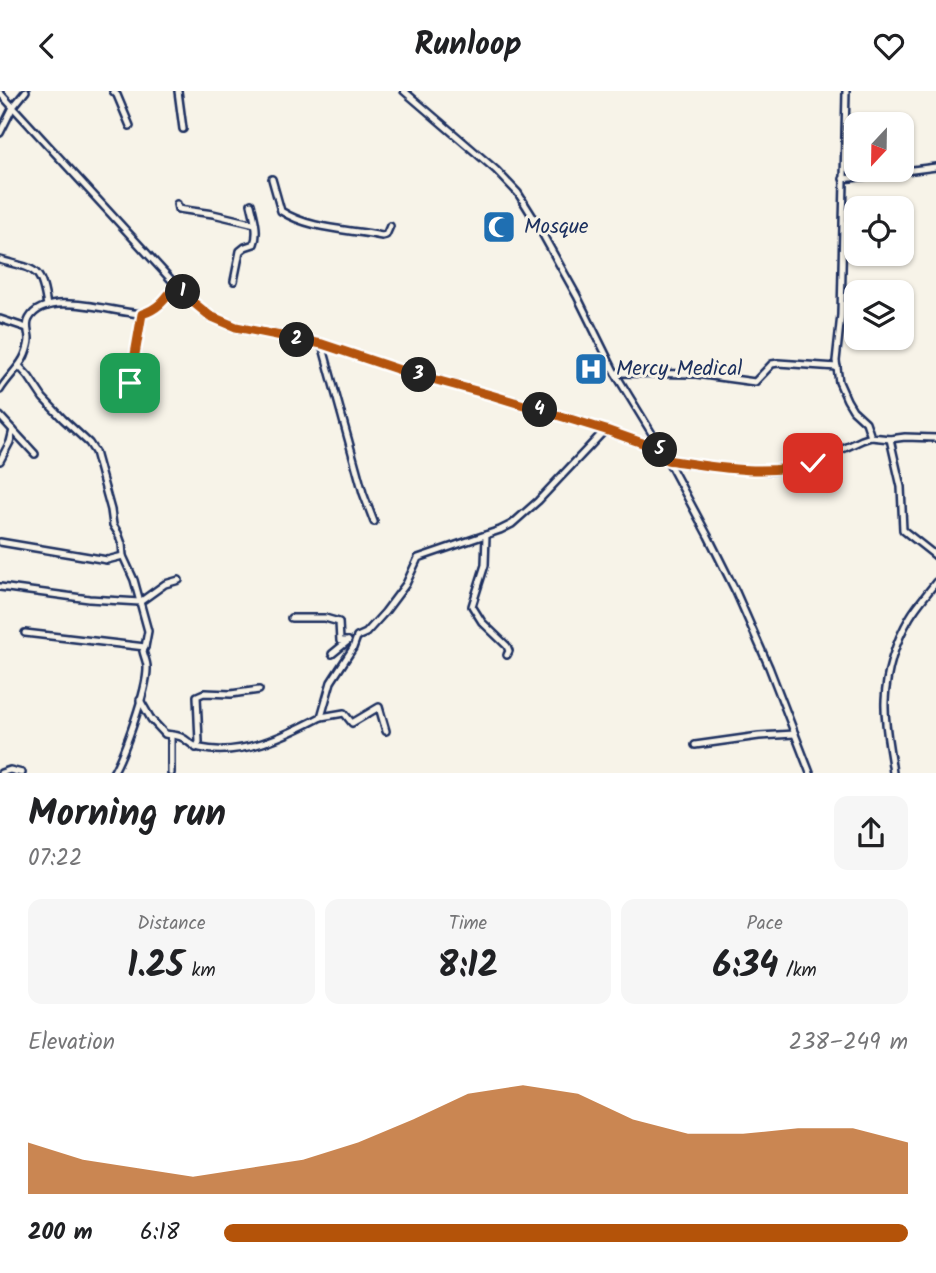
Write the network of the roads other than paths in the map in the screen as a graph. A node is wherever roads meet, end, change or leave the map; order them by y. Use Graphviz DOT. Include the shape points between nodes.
graph roads {
  1 [pos="26,91"];
  2 [pos="113,91"];
  3 [pos="178,91"];
  4 [pos="404,91"];
  5 [pos="846,91"];
  6 [pos="0,93"];
  7 [pos="13,107"];
  8 [pos="130,126"];
  9 [pos="183,129"];
  10 [pos="0,132"];
  11 [pos="936,167"];
  12 [pos="272,179"];
  13 [pos="843,179"];
  14 [pos="177,204"];
  15 [pos="251,204"];
  16 [pos="255,224"];
  17 [pos="390,226"];
  18 [pos="0,260"];
  19 [pos="234,281"];
  20 [pos="176,285"];
  21 [pos="47,306"];
  22 [pos="142,314"];
  23 [pos="0,319"];
  24 [pos="27,328"];
  25 [pos="322,344"];
  26 [pos="19,366"];
  27 [pos="837,367"];
  28 [pos="615,373"];
  29 [pos="0,390"];
  30 [pos="138,399"];
  31 [pos="0,416"];
  32 [pos="13,430"];
  33 [pos="606,430"];
  34 [pos="871,437"];
  35 [pos="936,438"];
  36 [pos="890,439"];
  37 [pos="662,450"];
  38 [pos="35,454"];
  39 [pos="667,460"];
  40 [pos="0,461"];
  41 [pos="374,522"];
  42 [pos="486,535"];
  43 [pos="0,542"];
  44 [pos="122,556"];
  45 [pos="936,556"];
  46 [pos="179,580"];
  47 [pos="936,582"];
  48 [pos="0,587"];
  49 [pos="140,601"];
  50 [pos="291,618"];
  51 [pos="25,633"];
  52 [pos="357,637"];
  53 [pos="348,641"];
  54 [pos="145,647"];
  55 [pos="332,655"];
  56 [pos="507,655"];
  57 [pos="259,690"];
  58 [pos="141,700"];
  59 [pos="321,717"];
  60 [pos="386,731"];
  61 [pos="795,734"];
  62 [pos="171,735"];
  63 [pos="695,745"];
  64 [pos="196,748"];
  65 [pos="118,764"];
  66 [pos="1,772"];
  67 [pos="22,772"];
  68 [pos="113,772"];
  69 [pos="120,772"];
  70 [pos="171,772"];
  71 [pos="810,772"];
  72 [pos="893,772"];
  1 -- 7 [label="street"];
  2 -- 8 [label="street"];
  3 -- 9 [label="street"];
  4 -- 28 [label="street" via="518,193"];
  5 -- 13 [label="street"];
  6 -- 7 [label="street"];
  7 -- 10 [label="street"];
  7 -- 20 [label="street"];
  11 -- 13 [label="street"];
  12 -- 17 [label="street" via="280,209 287,215 314,225 382,236"];
  13 -- 27 [label="street"];
  14 -- 16 [label="street" via="178,209"];
  15 -- 16 [label="street"];
  16 -- 19 [label="street" via="256,241 240,251"];
  18 -- 21 [label="street" via="35,270 43,282"];
  20 -- 22 [label="street" via="163,303"];
  20 -- 25 [label="street" via="210,316 236,327"];
  21 -- 22 [label="street" via="71,304"];
  21 -- 24 [label="street" via="31,316"];
  22 -- 30 [label="street" via="126,395"];
  23 -- 24 [label="street"];
  24 -- 26 [label="street" via="29,341"];
  25 -- 33 [label="street"];
  25 -- 41 [label="street"];
  26 -- 29 [label="street"];
  26 -- 44 [label="street" via="95,451"];
  27 -- 28 [label="street" via="772,364 755,382 696,374"];
  27 -- 34 [label="street" via="847,400 866,422"];
  28 -- 37 [label="street"];
  31 -- 32 [label="street"];
  32 -- 38 [label="street"];
  32 -- 40 [label="street"];
  33 -- 37 [label="street"];
  33 -- 42 [label="street" via="512,524"];
  34 -- 36 [label="street"];
  34 -- 39 [label="street" via="797,468 769,471"];
  35 -- 36 [label="street"];
  36 -- 45 [label="street" via="901,487 903,530"];
  37 -- 39 [label="street"];
  39 -- 61 [label="street" via="736,592"];
  42 -- 52 [label="street" via="418,558 385,612"];
  42 -- 56 [label="street" via="485,565 472,606 507,646"];
  43 -- 44 [label="street" via="107,560"];
  44 -- 49 [label="street"];
  46 -- 49 [label="street" via="164,584"];
  47 -- 72 [label="street" via="907,623 887,678 885,714"];
  48 -- 49 [label="street"];
  49 -- 54 [label="street" via="148,631"];
  50 -- 53 [label="street" via="339,622 340,641"];
  51 -- 54 [label="street"];
  52 -- 53 [label="street"];
  52 -- 59 [label="street" via="331,683"];
  53 -- 55 [label="street"];
  54 -- 58 [label="street" via="147,675"];
  57 -- 64 [label="street" via="197,696"];
  58 -- 62 [label="street" via="150,719"];
  58 -- 65 [label="street"];
  59 -- 60 [label="street" via="344,713 352,723 379,707"];
  59 -- 64 [label="street" via="238,750"];
  61 -- 63 [label="street"];
  61 -- 71 [label="street"];
  62 -- 64 [label="street"];
  62 -- 70 [label="street"];
  65 -- 68 [label="street"];
  65 -- 69 [label="street"];
  66 -- 67 [label="street"];
}
